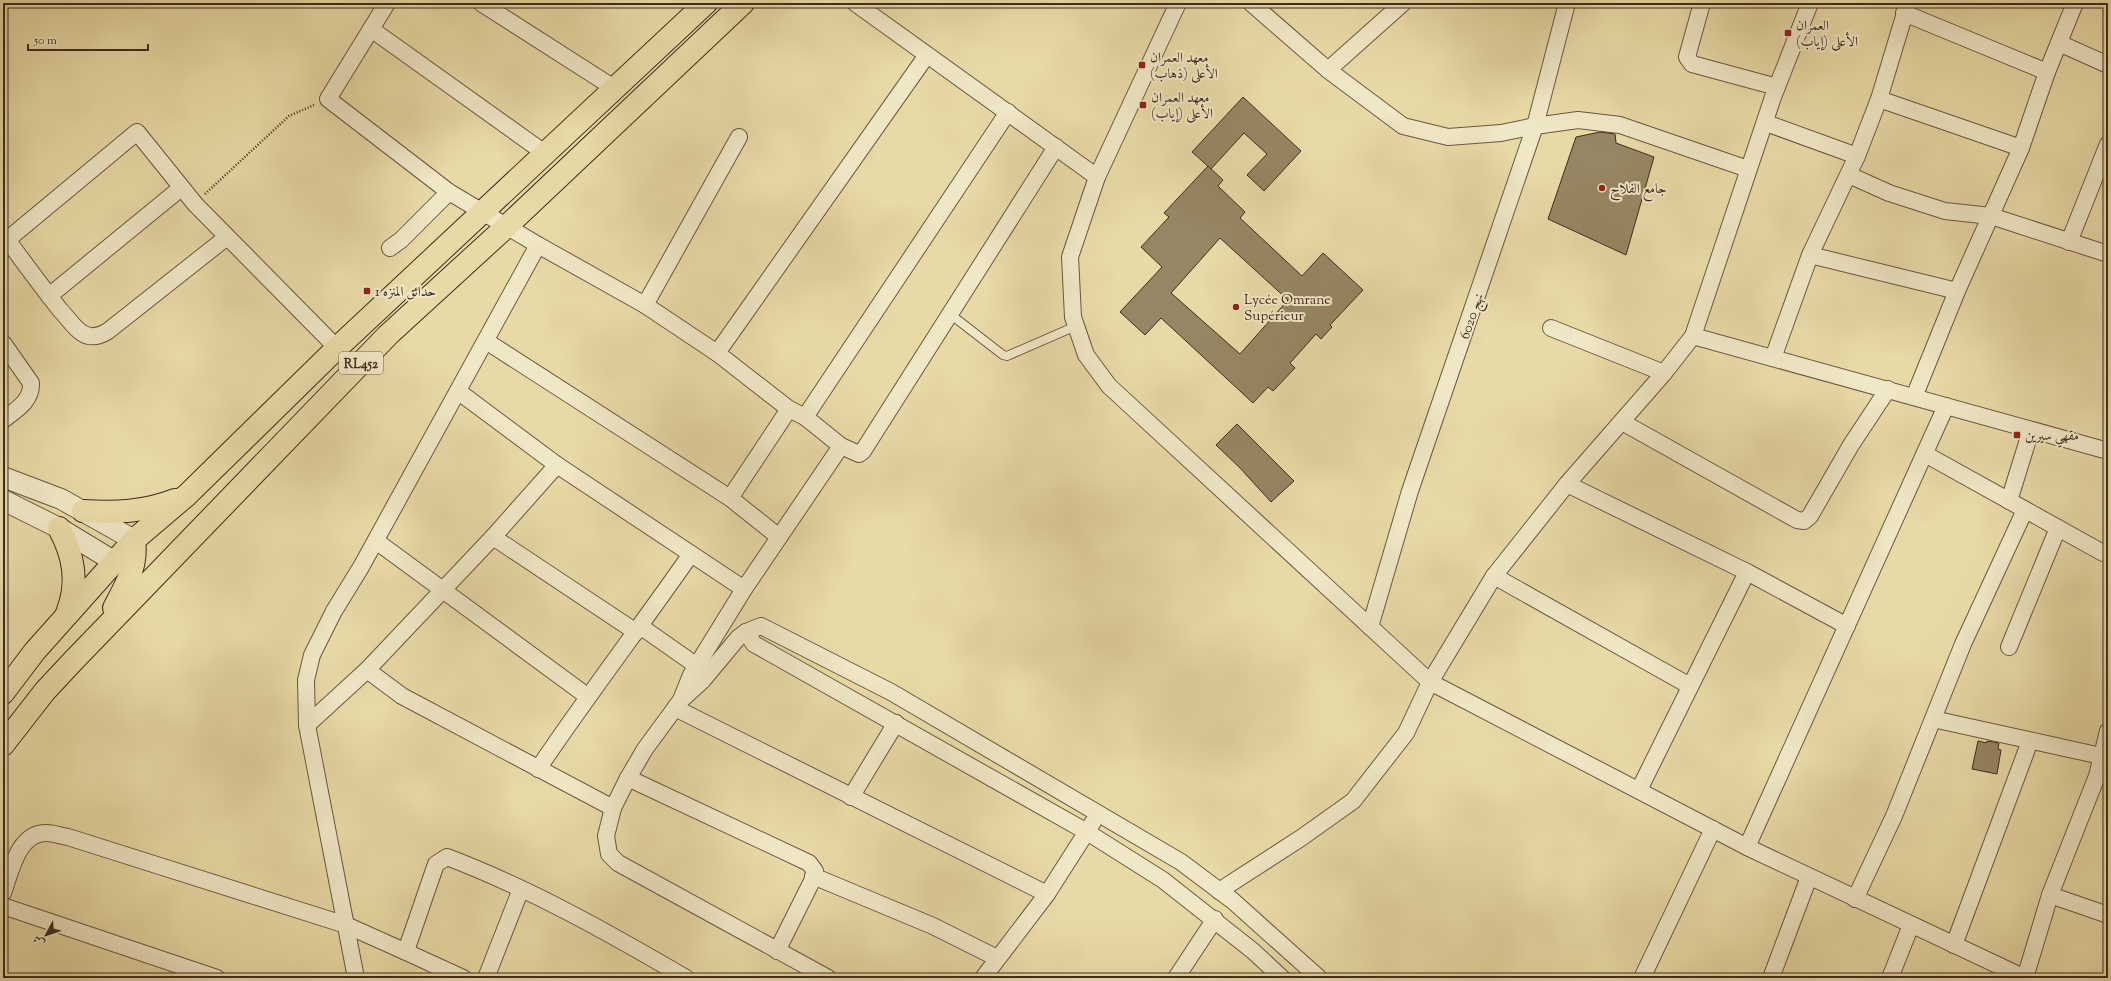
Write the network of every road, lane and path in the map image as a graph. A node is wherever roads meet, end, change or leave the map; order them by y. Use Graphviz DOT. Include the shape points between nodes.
graph roads {
  1 [pos="387,3"];
  2 [pos="481,3"];
  3 [pos="706,3"];
  4 [pos="743,3"];
  5 [pos="855,3"];
  6 [pos="1178,3"];
  7 [pos="1252,3"];
  8 [pos="1403,3"];
  9 [pos="1567,3"];
  10 [pos="1702,3"];
  11 [pos="1810,3"];
  12 [pos="2072,4"];
  13 [pos="1906,8"];
  14 [pos="372,29"];
  15 [pos="2059,42"];
  16 [pos="927,55"];
  17 [pos="2108,65"];
  18 [pos="1328,70"];
  19 [pos="2047,72"];
  20 [pos="1777,87"];
  21 [pos="614,88"];
  22 [pos="328,99"];
  23 [pos="1879,99"];
  24 [pos="1008,112"];
  25 [pos="1766,122"];
  26 [pos="1535,126"];
  27 [pos="739,137"];
  28 [pos="2108,144"];
  29 [pos="1056,147"];
  30 [pos="2021,148"];
  31 [pos="546,154"];
  32 [pos="1857,156"];
  33 [pos="1748,169"];
  34 [pos="1849,175"];
  35 [pos="1097,177"];
  36 [pos="181,188"];
  37 [pos="449,192"];
  38 [pos="195,204"];
  39 [pos="484,213"];
  40 [pos="1991,216"];
  41 [pos="507,226"];
  42 [pos="228,236"];
  43 [pos="5,237"];
  44 [pos="2069,242"];
  45 [pos="538,245"];
  46 [pos="390,248"];
  47 [pos="2108,254"];
  48 [pos="1810,255"];
  49 [pos="1957,290"];
  50 [pos="50,296"];
  51 [pos="645,305"];
  52 [pos="950,314"];
  53 [pos="1076,326"];
  54 [pos="1551,328"];
  55 [pos="1693,336"];
  56 [pos="486,341"];
  57 [pos="3,343"];
  58 [pos="337,348"];
  59 [pos="718,353"];
  60 [pos="1773,358"];
  61 [pos="1664,373"];
  62 [pos="1888,388"];
  63 [pos="458,392"];
  64 [pos="1914,397"];
  65 [pos="1946,406"];
  66 [pos="789,409"];
  67 [pos="805,417"];
  68 [pos="3,420"];
  69 [pos="1622,422"];
  70 [pos="2032,430"];
  71 [pos="841,446"];
  72 [pos="2108,451"];
  73 [pos="1925,454"];
  74 [pos="557,465"];
  75 [pos="3,477"];
  76 [pos="1567,484"];
  77 [pos="187,495"];
  78 [pos="730,498"];
  79 [pos="3,500"];
  80 [pos="2009,500"];
  81 [pos="2025,510"];
  82 [pos="83,511"];
  83 [pos="59,528"];
  84 [pos="2058,528"];
  85 [pos="493,537"];
  86 [pos="779,537"];
  87 [pos="134,540"];
  88 [pos="376,540"];
  89 [pos="2103,553"];
  90 [pos="691,554"];
  91 [pos="124,567"];
  92 [pos="161,569"];
  93 [pos="1747,572"];
  94 [pos="1494,576"];
  95 [pos="744,589"];
  96 [pos="443,591"];
  97 [pos="65,617"];
  98 [pos="1847,626"];
  99 [pos="1370,627"];
  100 [pos="104,628"];
  101 [pos="638,629"];
  102 [pos="746,632"];
  103 [pos="2009,646"];
  104 [pos="697,666"];
  105 [pos="367,670"];
  106 [pos="1430,682"];
  107 [pos="1690,686"];
  108 [pos="3,693"];
  109 [pos="587,696"];
  110 [pos="678,704"];
  111 [pos="1933,719"];
  112 [pos="896,723"];
  113 [pos="307,725"];
  114 [pos="2108,731"];
  115 [pos="2030,741"];
  116 [pos="3,745"];
  117 [pos="2101,756"];
  118 [pos="538,769"];
  119 [pos="628,778"];
  120 [pos="2102,778"];
  121 [pos="1638,790"];
  122 [pos="851,797"];
  123 [pos="613,808"];
  124 [pos="1099,812"];
  125 [pos="1713,829"];
  126 [pos="1087,832"];
  127 [pos="1747,847"];
  128 [pos="813,876"];
  129 [pos="1809,877"];
  130 [pos="521,889"];
  131 [pos="1219,891"];
  132 [pos="3,893"];
  133 [pos="1047,894"];
  134 [pos="2050,895"];
  135 [pos="1855,899"];
  136 [pos="3,906"];
  137 [pos="2108,915"];
  138 [pos="1215,920"];
  139 [pos="346,925"];
  140 [pos="1911,925"];
  141 [pos="1954,945"];
  142 [pos="404,951"];
  143 [pos="777,951"];
  144 [pos="997,958"];
  145 [pos="2018,976"];
  146 [pos="217,978"];
  147 [pos="356,978"];
  148 [pos="463,978"];
  149 [pos="486,978"];
  150 [pos="686,978"];
  151 [pos="828,978"];
  152 [pos="982,978"];
  153 [pos="1176,978"];
  154 [pos="1282,978"];
  155 [pos="1319,978"];
  156 [pos="1642,978"];
  157 [pos="1771,978"];
  158 [pos="1890,978"];
  1 -- 14 [label="street"];
  2 -- 21 [label="street"];
  3 -- 21 [label="highway, RL452"];
  4 -- 41 [label="highway, RL452"];
  5 -- 16 [label="street"];
  6 -- 35 [label="street"];
  7 -- 18 [label="street"];
  8 -- 18 [label="street"];
  9 -- 26 [label="street, نهج 6020"];
  10 -- 20 [label="street" via="1688,61"];
  11 -- 20 [label="street"];
  12 -- 15 [label="street"];
  13 -- 19 [label="street"];
  13 -- 23 [label="street"];
  14 -- 22 [label="street"];
  14 -- 31 [label="street"];
  15 -- 17 [label="street"];
  15 -- 19 [label="street"];
  16 -- 24 [label="street"];
  16 -- 59 [label="street"];
  18 -- 26 [label="street" via="1403,126 1448,137 1501,133"];
  19 -- 30 [label="street"];
  20 -- 25 [label="street"];
  21 -- 31 [label="highway, RL452"];
  22 -- 37 [label="street"];
  22 -- 38 [label="path" via="289,116"];
  23 -- 30 [label="street"];
  23 -- 32 [label="street"];
  24 -- 29 [label="street"];
  24 -- 67 [label="street"];
  25 -- 32 [label="street"];
  25 -- 33 [label="street"];
  26 -- 33 [label="street" via="1578,120 1620,125"];
  26 -- 99 [label="street, نهج 6020" via="1410,491"];
  27 -- 51 [label="street"];
  28 -- 44 [label="street"];
  29 -- 35 [label="street"];
  29 -- 52 [label="street"];
  30 -- 40 [label="street"];
  31 -- 39 [label="highway, RL452"];
  32 -- 34 [label="street"];
  33 -- 55 [label="street"];
  34 -- 40 [label="street" via="1889,193 1945,211"];
  34 -- 48 [label="street"];
  35 -- 53 [label="street" via="1070,257 1073,317"];
  36 -- 38 [label="street"];
  36 -- 43 [label="street" via="137,132"];
  36 -- 50 [label="street"];
  37 -- 39 [label="street"];
  37 -- 46 [label="street"];
  38 -- 42 [label="street"];
  39 -- 41 [label="street"];
  39 -- 58 [label="highway, RL452"];
  40 -- 44 [label="street"];
  40 -- 49 [label="street"];
  41 -- 45 [label="street"];
  41 -- 92 [label="highway, RL452" via="388,335"];
  42 -- 50 [label="street" via="101,335 83,334 76,329"];
  42 -- 58 [label="street"];
  43 -- 50 [label="street"];
  44 -- 47 [label="street"];
  45 -- 51 [label="street"];
  45 -- 56 [label="street"];
  48 -- 49 [label="street"];
  48 -- 60 [label="street"];
  49 -- 64 [label="street"];
  51 -- 59 [label="street"];
  52 -- 53 [label="lane" via="1007,356"];
  52 -- 71 [label="street" via="862,453"];
  53 -- 99 [label="street" via="1086,355 1109,386"];
  54 -- 61 [label="street"];
  55 -- 60 [label="street"];
  55 -- 61 [label="street"];
  56 -- 63 [label="street"];
  56 -- 78 [label="street"];
  57 -- 68 [label="street" via="31,384 32,391 25,403"];
  58 -- 77 [label="highway, RL452"];
  59 -- 66 [label="street"];
  60 -- 62 [label="street"];
  61 -- 69 [label="street"];
  62 -- 64 [label="street"];
  62 -- 69 [label="street" via="1810,516 1804,521 1797,520"];
  63 -- 74 [label="street"];
  63 -- 88 [label="street"];
  64 -- 65 [label="street"];
  65 -- 70 [label="street"];
  65 -- 73 [label="street"];
  66 -- 67 [label="street"];
  66 -- 78 [label="street"];
  67 -- 71 [label="street"];
  69 -- 76 [label="street"];
  70 -- 72 [label="street"];
  70 -- 80 [label="street"];
  71 -- 86 [label="street"];
  73 -- 80 [label="street"];
  73 -- 98 [label="street"];
  74 -- 85 [label="street"];
  74 -- 90 [label="street"];
  75 -- 82 [label="street" via="37,489"];
  76 -- 93 [label="street"];
  76 -- 94 [label="street"];
  77 -- 82 [label="highway" via="154,507 137,510"];
  77 -- 87 [label="highway, RL452"];
  78 -- 86 [label="street"];
  79 -- 83 [label="street"];
  80 -- 81 [label="street"];
  81 -- 84 [label="street"];
  81 -- 111 [label="street" via="1963,644"];
  82 -- 87 [label="street"];
  83 -- 91 [label="street"];
  83 -- 97 [label="highway" via="72,557 74,572 74,588"];
  84 -- 89 [label="street"];
  84 -- 103 [label="street"];
  85 -- 96 [label="street"];
  85 -- 101 [label="street"];
  86 -- 95 [label="street"];
  87 -- 91 [label="highway, RL452"];
  88 -- 96 [label="street"];
  88 -- 113 [label="street" via="334,611 312,655 306,680"];
  90 -- 95 [label="street"];
  90 -- 101 [label="street"];
  91 -- 92 [label="highway" via="147,573"];
  91 -- 97 [label="highway, RL452"];
  91 -- 100 [label="highway"];
  92 -- 100 [label="highway, RL452"];
  93 -- 98 [label="street"];
  93 -- 107 [label="street"];
  94 -- 106 [label="street"];
  94 -- 107 [label="street"];
  95 -- 104 [label="street"];
  96 -- 105 [label="street"];
  96 -- 109 [label="street"];
  97 -- 108 [label="highway, RL452"];
  98 -- 127 [label="street"];
  99 -- 106 [label="street"];
  100 -- 116 [label="highway, RL452" via="45,691"];
  101 -- 104 [label="street"];
  101 -- 109 [label="street"];
  102 -- 110 [label="street"];
  102 -- 112 [label="street" via="754,644"];
  102 -- 124 [label="street" via="761,626 805,647 891,692"];
  104 -- 110 [label="street"];
  105 -- 113 [label="street"];
  105 -- 118 [label="street" via="402,696"];
  106 -- 121 [label="street"];
  106 -- 131 [label="street" via="1406,733 1353,801"];
  107 -- 121 [label="street"];
  109 -- 118 [label="street"];
  110 -- 119 [label="street" via="645,749"];
  110 -- 122 [label="street"];
  111 -- 115 [label="street"];
  111 -- 135 [label="street" via="1894,816"];
  112 -- 122 [label="street"];
  112 -- 126 [label="street"];
  113 -- 139 [label="street"];
  114 -- 117 [label="street"];
  115 -- 117 [label="street"];
  115 -- 141 [label="street"];
  117 -- 120 [label="street"];
  118 -- 123 [label="street"];
  119 -- 123 [label="street"];
  119 -- 128 [label="street" via="809,863 814,872"];
  120 -- 134 [label="street"];
  121 -- 125 [label="street"];
  122 -- 133 [label="street"];
  123 -- 143 [label="street" via="606,847 618,863"];
  124 -- 126 [label="street"];
  124 -- 131 [label="street" via="1181,862"];
  125 -- 127 [label="street"];
  125 -- 156 [label="street"];
  126 -- 133 [label="street"];
  126 -- 138 [label="street" via="1163,880"];
  127 -- 129 [label="street"];
  128 -- 143 [label="street"];
  128 -- 144 [label="street" via="933,926"];
  129 -- 135 [label="street"];
  129 -- 157 [label="street"];
  130 -- 142 [label="street" via="447,857 436,864"];
  130 -- 149 [label="street"];
  130 -- 150 [label="street" via="554,904"];
  131 -- 155 [label="street" via="1274,936"];
  132 -- 139 [label="street" via="19,851 32,836 46,833"];
  133 -- 144 [label="street"];
  134 -- 137 [label="street"];
  134 -- 145 [label="street"];
  135 -- 140 [label="street"];
  136 -- 146 [label="street"];
  138 -- 153 [label="street"];
  138 -- 154 [label="street"];
  139 -- 142 [label="street"];
  139 -- 147 [label="street"];
  140 -- 141 [label="street"];
  140 -- 158 [label="street"];
  141 -- 145 [label="street"];
  142 -- 148 [label="street"];
  143 -- 151 [label="street"];
  144 -- 152 [label="street"];
}
